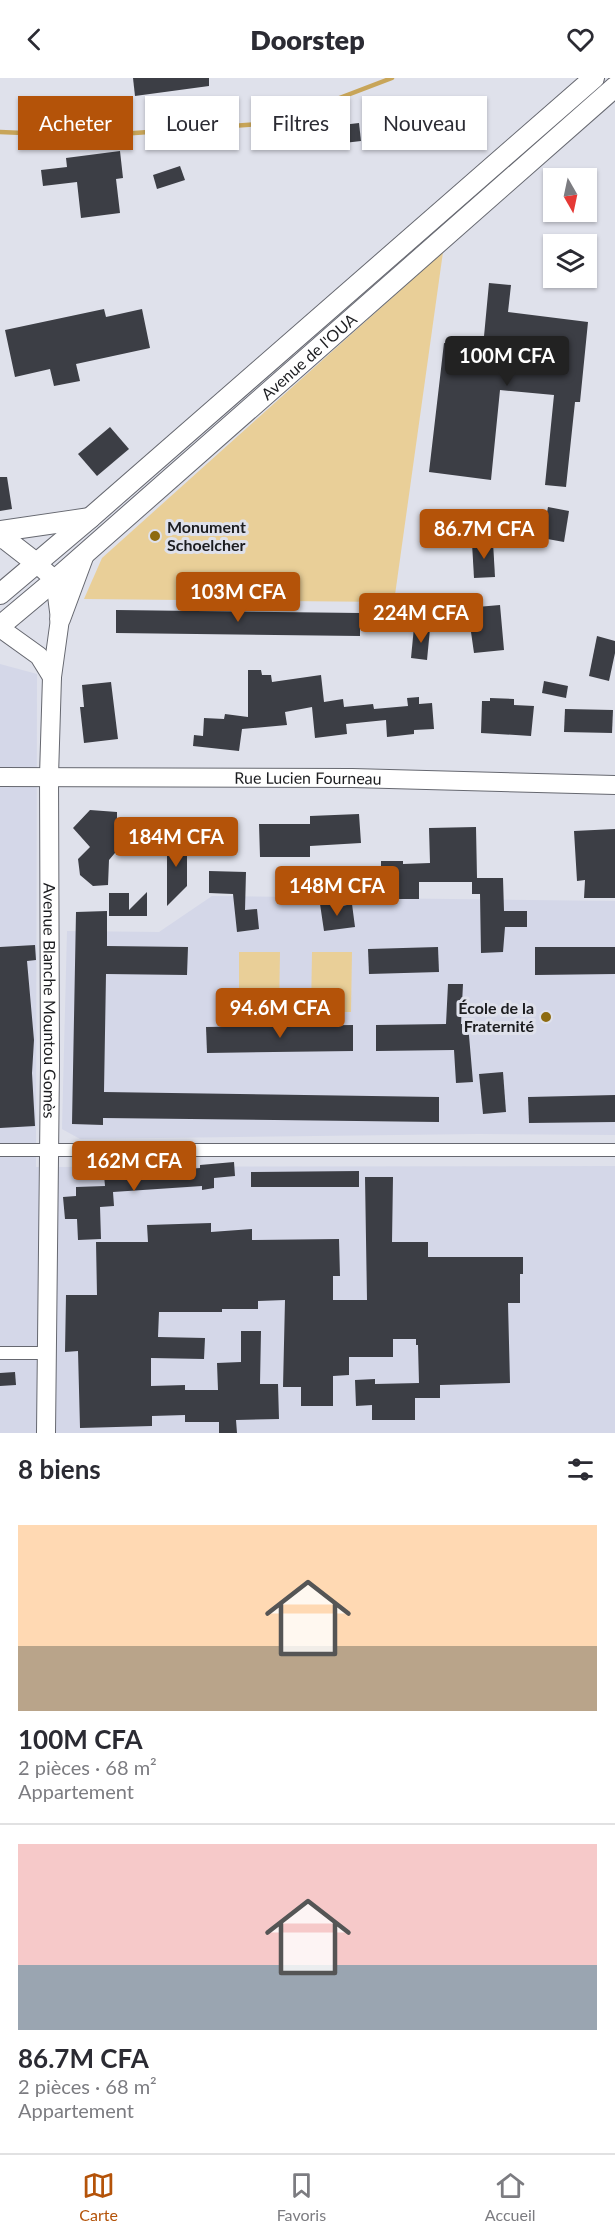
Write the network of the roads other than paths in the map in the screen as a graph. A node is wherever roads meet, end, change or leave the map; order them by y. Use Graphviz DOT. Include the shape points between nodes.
graph roads {
  1 [pos="576,78"];
  2 [pos="594,78"];
  3 [pos="610,78"];
  4 [pos="615,86"];
  5 [pos="559,108"];
  6 [pos="90,518"];
  7 [pos="0,531"];
  8 [pos="0,538"];
  9 [pos="84,554"];
  10 [pos="36,562"];
  11 [pos="55,580"];
  12 [pos="0,594"];
  13 [pos="60,619"];
  14 [pos="0,627"];
  15 [pos="52,677"];
  16 [pos="49,776"];
  17 [pos="0,777"];
  18 [pos="615,785"];
  19 [pos="49,1149"];
  20 [pos="0,1150"];
  21 [pos="615,1150"];
  22 [pos="0,1353"];
  23 [pos="46,1353"];
  24 [pos="46,1433"];
  1 -- 5 [label="main road"];
  2 -- 5 [label="main road, Avenue de l'OUA"];
  3 -- 4 [label="street"];
  4 -- 9 [label="main road, Avenue de l'OUA"];
  5 -- 6 [label="main road, Avenue de l'OUA"];
  6 -- 7 [label="main road"];
  6 -- 10 [label="main road, Avenue de l'OUA"];
  8 -- 10 [label="main road"];
  9 -- 11 [label="main road, Avenue de l'OUA"];
  9 -- 13 [label="main road"];
  10 -- 11 [label="street"];
  10 -- 12 [label="main road, Avenue de l'OUA"];
  11 -- 13 [label="street, Avenue Blanche Mountou Gomès"];
  11 -- 14 [label="main road, Avenue de l'OUA"];
  13 -- 15 [label="street, Avenue Blanche Mountou Gomès"];
  14 -- 15 [label="street" via="39,656"];
  15 -- 16 [label="street, Avenue Blanche Mountou Gomès"];
  16 -- 17 [label="street, Rue Lucien Fourneau"];
  16 -- 18 [label="street, Rue Lucien Fourneau"];
  16 -- 19 [label="street, Avenue Blanche Mountou Gomès"];
  19 -- 20 [label="street"];
  19 -- 21 [label="street"];
  19 -- 23 [label="street, Avenue Blanche Mountou Gomès"];
  22 -- 23 [label="street"];
  23 -- 24 [label="street, Avenue Blanche Mountou Gomès"];
}
